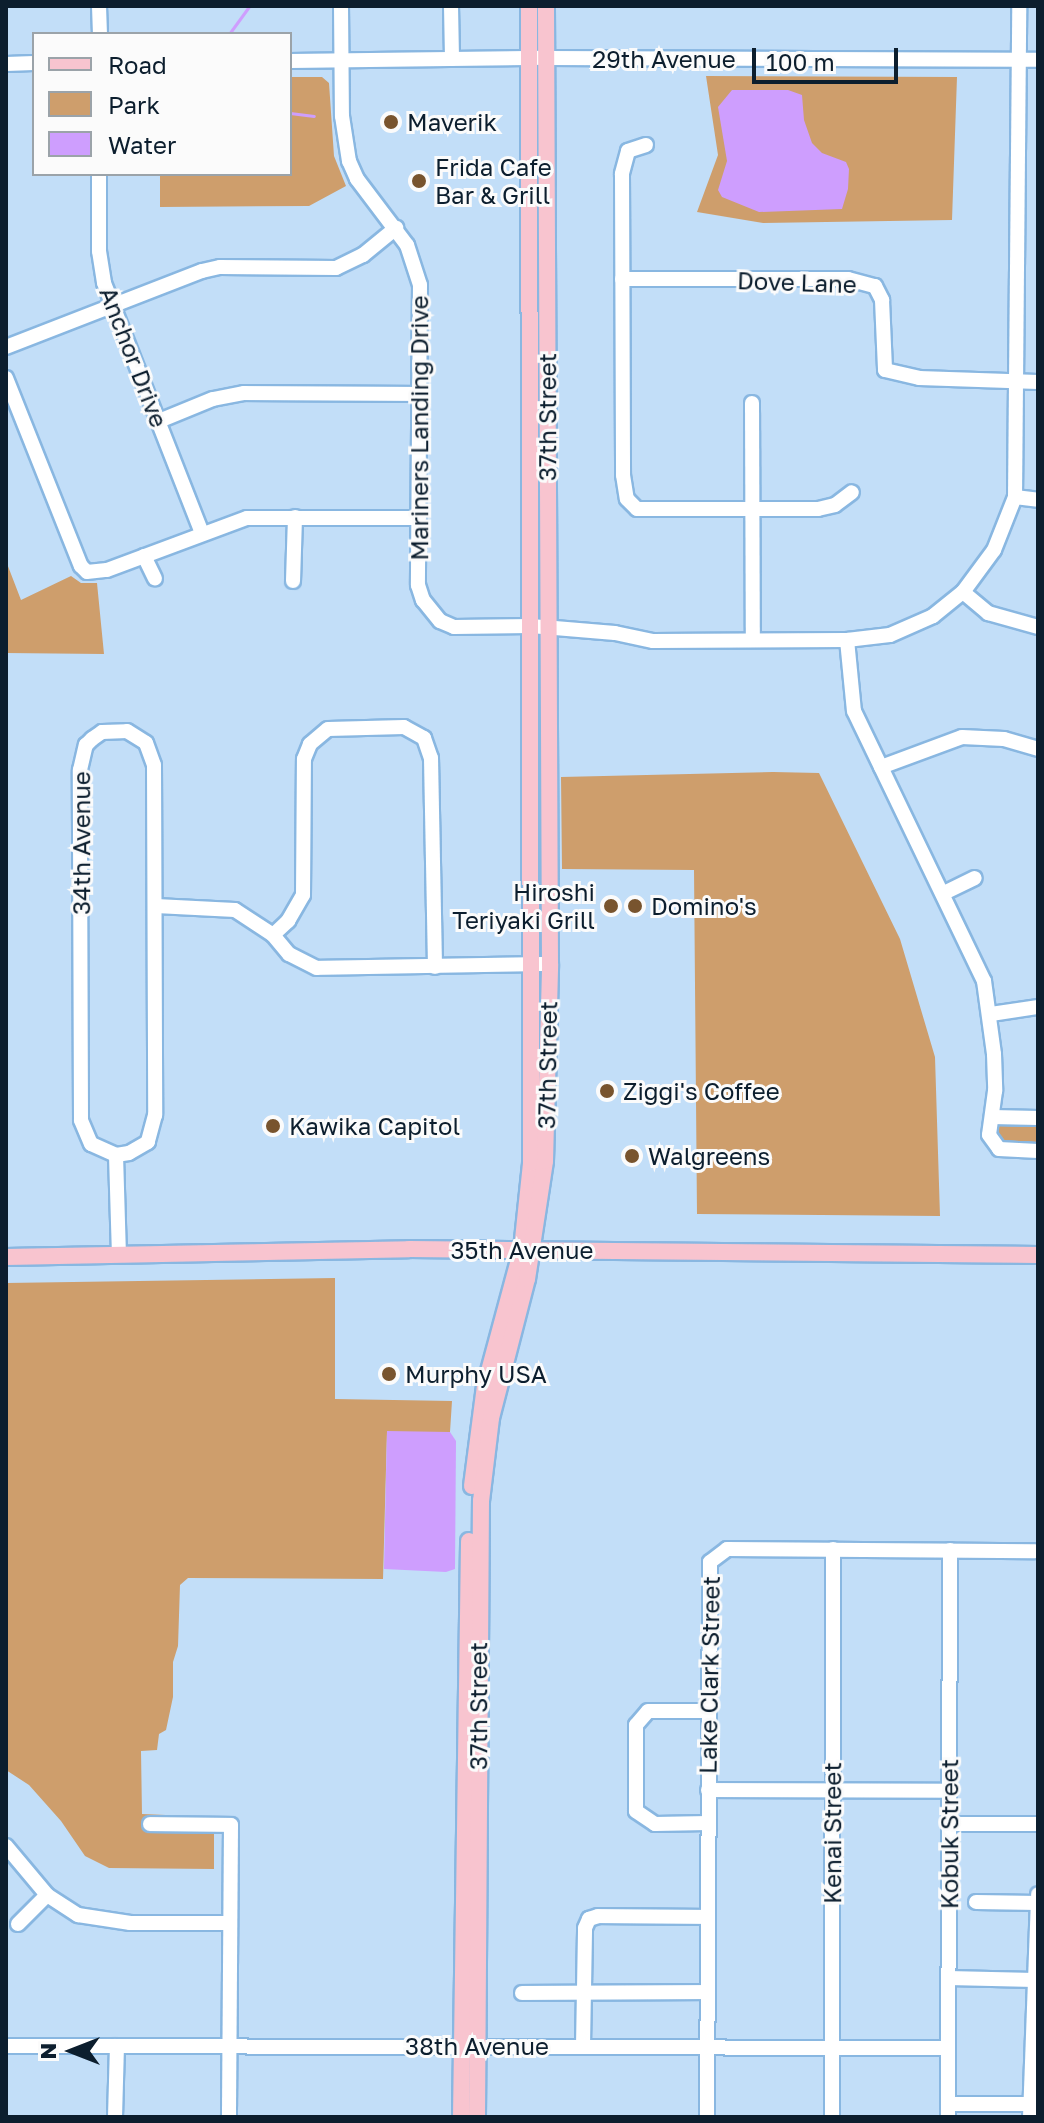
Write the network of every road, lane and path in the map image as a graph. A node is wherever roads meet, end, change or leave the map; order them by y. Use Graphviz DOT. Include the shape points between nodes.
graph roads {
  1 [pos="99,6"];
  2 [pos="341,6"];
  3 [pos="451,6"];
  4 [pos="529,6"];
  5 [pos="546,6"];
  6 [pos="1019,6"];
  7 [pos="100,32"];
  8 [pos="546,58"];
  9 [pos="452,59"];
  10 [pos="528,59"];
  11 [pos="343,60"];
  12 [pos="1019,60"];
  13 [pos="1038,60"];
  14 [pos="292,61"];
  15 [pos="32,63"];
  16 [pos="6,64"];
  17 [pos="646,145"];
  18 [pos="99,176"];
  19 [pos="396,228"];
  20 [pos="622,279"];
  21 [pos="112,305"];
  22 [pos="6,347"];
  23 [pos="6,378"];
  24 [pos="1038,382"];
  25 [pos="1018,383"];
  26 [pos="420,394"];
  27 [pos="752,403"];
  28 [pos="159,421"];
  29 [pos="852,492"];
  30 [pos="1015,497"];
  31 [pos="1038,500"];
  32 [pos="753,509"];
  33 [pos="295,517"];
  34 [pos="419,518"];
  35 [pos="202,533"];
  36 [pos="144,556"];
  37 [pos="155,579"];
  38 [pos="293,581"];
  39 [pos="963,592"];
  40 [pos="1038,627"];
  41 [pos="540,628"];
  42 [pos="753,639"];
  43 [pos="847,640"];
  44 [pos="1038,749"];
  45 [pos="881,767"];
  46 [pos="975,878"];
  47 [pos="944,893"];
  48 [pos="156,906"];
  49 [pos="273,935"];
  50 [pos="541,964"];
  51 [pos="435,967"];
  52 [pos="1038,1007"];
  53 [pos="991,1014"];
  54 [pos="992,1117"];
  55 [pos="1038,1118"];
  56 [pos="1038,1151"];
  57 [pos="116,1155"];
  58 [pos="527,1249"];
  59 [pos="119,1255"];
  60 [pos="1038,1255"];
  61 [pos="6,1257"];
  62 [pos="833,1549"];
  63 [pos="950,1550"];
  64 [pos="1035,1551"];
  65 [pos="708,1711"];
  66 [pos="708,1790"];
  67 [pos="833,1791"];
  68 [pos="950,1791"];
  69 [pos="708,1823"];
  70 [pos="150,1824"];
  71 [pos="949,1824"];
  72 [pos="1038,1824"];
  73 [pos="6,1846"];
  74 [pos="1038,1894"];
  75 [pos="47,1895"];
  76 [pos="976,1902"];
  77 [pos="1038,1903"];
  78 [pos="708,1917"];
  79 [pos="230,1923"];
  80 [pos="18,1924"];
  81 [pos="948,1978"];
  82 [pos="1035,1980"];
  83 [pos="584,1992"];
  84 [pos="708,1992"];
  85 [pos="522,1993"];
  86 [pos="469,2045"];
  87 [pos="6,2046"];
  88 [pos="117,2046"];
  89 [pos="583,2046"];
  90 [pos="832,2046"];
  91 [pos="229,2047"];
  92 [pos="708,2047"];
  93 [pos="948,2048"];
  94 [pos="948,2110"];
  95 [pos="1030,2111"];
  96 [pos="115,2117"];
  97 [pos="229,2117"];
  98 [pos="461,2117"];
  99 [pos="477,2117"];
  100 [pos="707,2117"];
  101 [pos="832,2117"];
  1 -- 7 [label="street"];
  2 -- 11 [label="street, Mariners Landing Drive"];
  3 -- 9 [label="street"];
  4 -- 10 [label="main road, 37th Street"];
  5 -- 8 [label="main road, 37th Street"];
  6 -- 12 [label="street"];
  8 -- 10 [label="street, 29th Avenue"];
  8 -- 12 [label="street, 29th Avenue"];
  8 -- 41 [label="main road, 37th Street"];
  9 -- 10 [label="street, 29th Avenue"];
  9 -- 11 [label="street, 29th Avenue"];
  10 -- 41 [label="main road, 37th Street"];
  11 -- 14 [label="street, 29th Avenue"];
  11 -- 19 [label="street, Mariners Landing Drive" via="349,161"];
  12 -- 13 [label="street, 29th Avenue"];
  12 -- 25 [label="street"];
  15 -- 16 [label="street"];
  17 -- 20 [label="street" via="628,151 622,174"];
  18 -- 21 [label="street, Anchor Drive" via="101,270"];
  19 -- 21 [label="street" via="363,255 336,268 220,267"];
  19 -- 26 [label="street, Mariners Landing Drive" via="420,285"];
  20 -- 25 [label="street, Dove Lane" via="848,279 875,286 882,300 885,370 919,378"];
  20 -- 32 [label="street" via="627,499 637,509"];
  21 -- 22 [label="street"];
  21 -- 28 [label="street, Anchor Drive"];
  23 -- 36 [label="street" via="81,566 96,573"];
  24 -- 25 [label="street, Dove Lane"];
  25 -- 30 [label="street"];
  26 -- 28 [label="street" via="244,393 213,399"];
  26 -- 34 [label="street, Mariners Landing Drive"];
  27 -- 32 [label="street"];
  28 -- 35 [label="street, Anchor Drive"];
  29 -- 32 [label="street" via="835,505"];
  30 -- 31 [label="street"];
  30 -- 39 [label="street, Mariners Landing Drive" via="994,550"];
  32 -- 42 [label="street"];
  33 -- 34 [label="street"];
  33 -- 35 [label="street" via="247,518"];
  33 -- 38 [label="street"];
  34 -- 41 [label="street, Mariners Landing Drive" via="418,585 429,612 454,627"];
  35 -- 36 [label="street"];
  36 -- 37 [label="street"];
  39 -- 40 [label="street" via="988,613"];
  39 -- 43 [label="street, Mariners Landing Drive" via="933,616 890,635"];
  41 -- 42 [label="street, Mariners Landing Drive" via="653,641"];
  41 -- 50 [label="main road, 37th Street"];
  42 -- 43 [label="street, Mariners Landing Drive"];
  43 -- 45 [label="street" via="850,695"];
  44 -- 45 [label="street" via="1004,739 962,737"];
  45 -- 47 [label="street"];
  46 -- 47 [label="street"];
  47 -- 53 [label="street" via="974,955"];
  48 -- 49 [label="street" via="222,907"];
  48 -- 57 [label="street, 34th Avenue" via="155,1122 143,1146"];
  48 -- 57 [label="street, 34th Avenue" via="151,751 135,734 102,732 86,745 80,770 81,1120 88,1140"];
  49 -- 51 [label="street" via="289,954 314,967"];
  49 -- 51 [label="street" via="303,895 304,759 310,744 328,729 404,727 424,738 431,758"];
  50 -- 51 [label="street"];
  50 -- 58 [label="main road, 37th Street" via="545,1161"];
  52 -- 53 [label="street"];
  53 -- 54 [label="street"];
  54 -- 55 [label="street"];
  54 -- 56 [label="street" via="989,1135 999,1149"];
  57 -- 59 [label="street"];
  58 -- 59 [label="main road, 35th Avenue"];
  58 -- 60 [label="main road, 35th Avenue"];
  58 -- 86 [label="main road, 37th Street" via="491,1418 481,1501"];
  59 -- 61 [label="main road, 35th Avenue"];
  62 -- 63 [label="street, Lake Clark Street"];
  62 -- 65 [label="street, Lake Clark Street" via="727,1549 710,1562"];
  62 -- 67 [label="street, Kenai Street"];
  63 -- 64 [label="street, Lake Clark Street"];
  63 -- 68 [label="street, Kobuk Street"];
  65 -- 66 [label="street, Lake Clark Street"];
  65 -- 69 [label="street" via="648,1711 636,1725 636,1811 655,1824"];
  66 -- 67 [label="street"];
  66 -- 69 [label="street, Lake Clark Street"];
  67 -- 68 [label="street"];
  67 -- 90 [label="street, Kenai Street"];
  68 -- 71 [label="street, Kobuk Street"];
  69 -- 78 [label="street, Lake Clark Street"];
  70 -- 79 [label="street" via="231,1825"];
  71 -- 72 [label="street"];
  71 -- 81 [label="street, Kobuk Street"];
  73 -- 75 [label="street"];
  74 -- 77 [label="street"];
  75 -- 79 [label="street" via="78,1915 105,1920"];
  75 -- 80 [label="street"];
  76 -- 77 [label="street"];
  77 -- 82 [label="street"];
  78 -- 83 [label="street" via="589,1919"];
  78 -- 84 [label="street, Lake Clark Street"];
  79 -- 91 [label="street"];
  81 -- 82 [label="street"];
  81 -- 93 [label="street, Kobuk Street"];
  82 -- 95 [label="street"];
  83 -- 84 [label="street"];
  83 -- 85 [label="street"];
  83 -- 89 [label="street"];
  84 -- 92 [label="street, Lake Clark Street"];
  86 -- 89 [label="street, 38th Avenue"];
  86 -- 91 [label="street, 38th Avenue"];
  86 -- 98 [label="main road, 37th Street"];
  86 -- 99 [label="main road, 37th Street"];
  87 -- 88 [label="street, 38th Avenue"];
  88 -- 91 [label="street, 38th Avenue"];
  88 -- 96 [label="street"];
  89 -- 92 [label="street, 38th Avenue"];
  90 -- 92 [label="street, 38th Avenue"];
  90 -- 93 [label="street, 38th Avenue"];
  90 -- 101 [label="street, Kenai Street"];
  91 -- 97 [label="street"];
  92 -- 100 [label="street, Lake Clark Street"];
  93 -- 94 [label="street, Kobuk Street"];
  94 -- 95 [label="street"];
}
